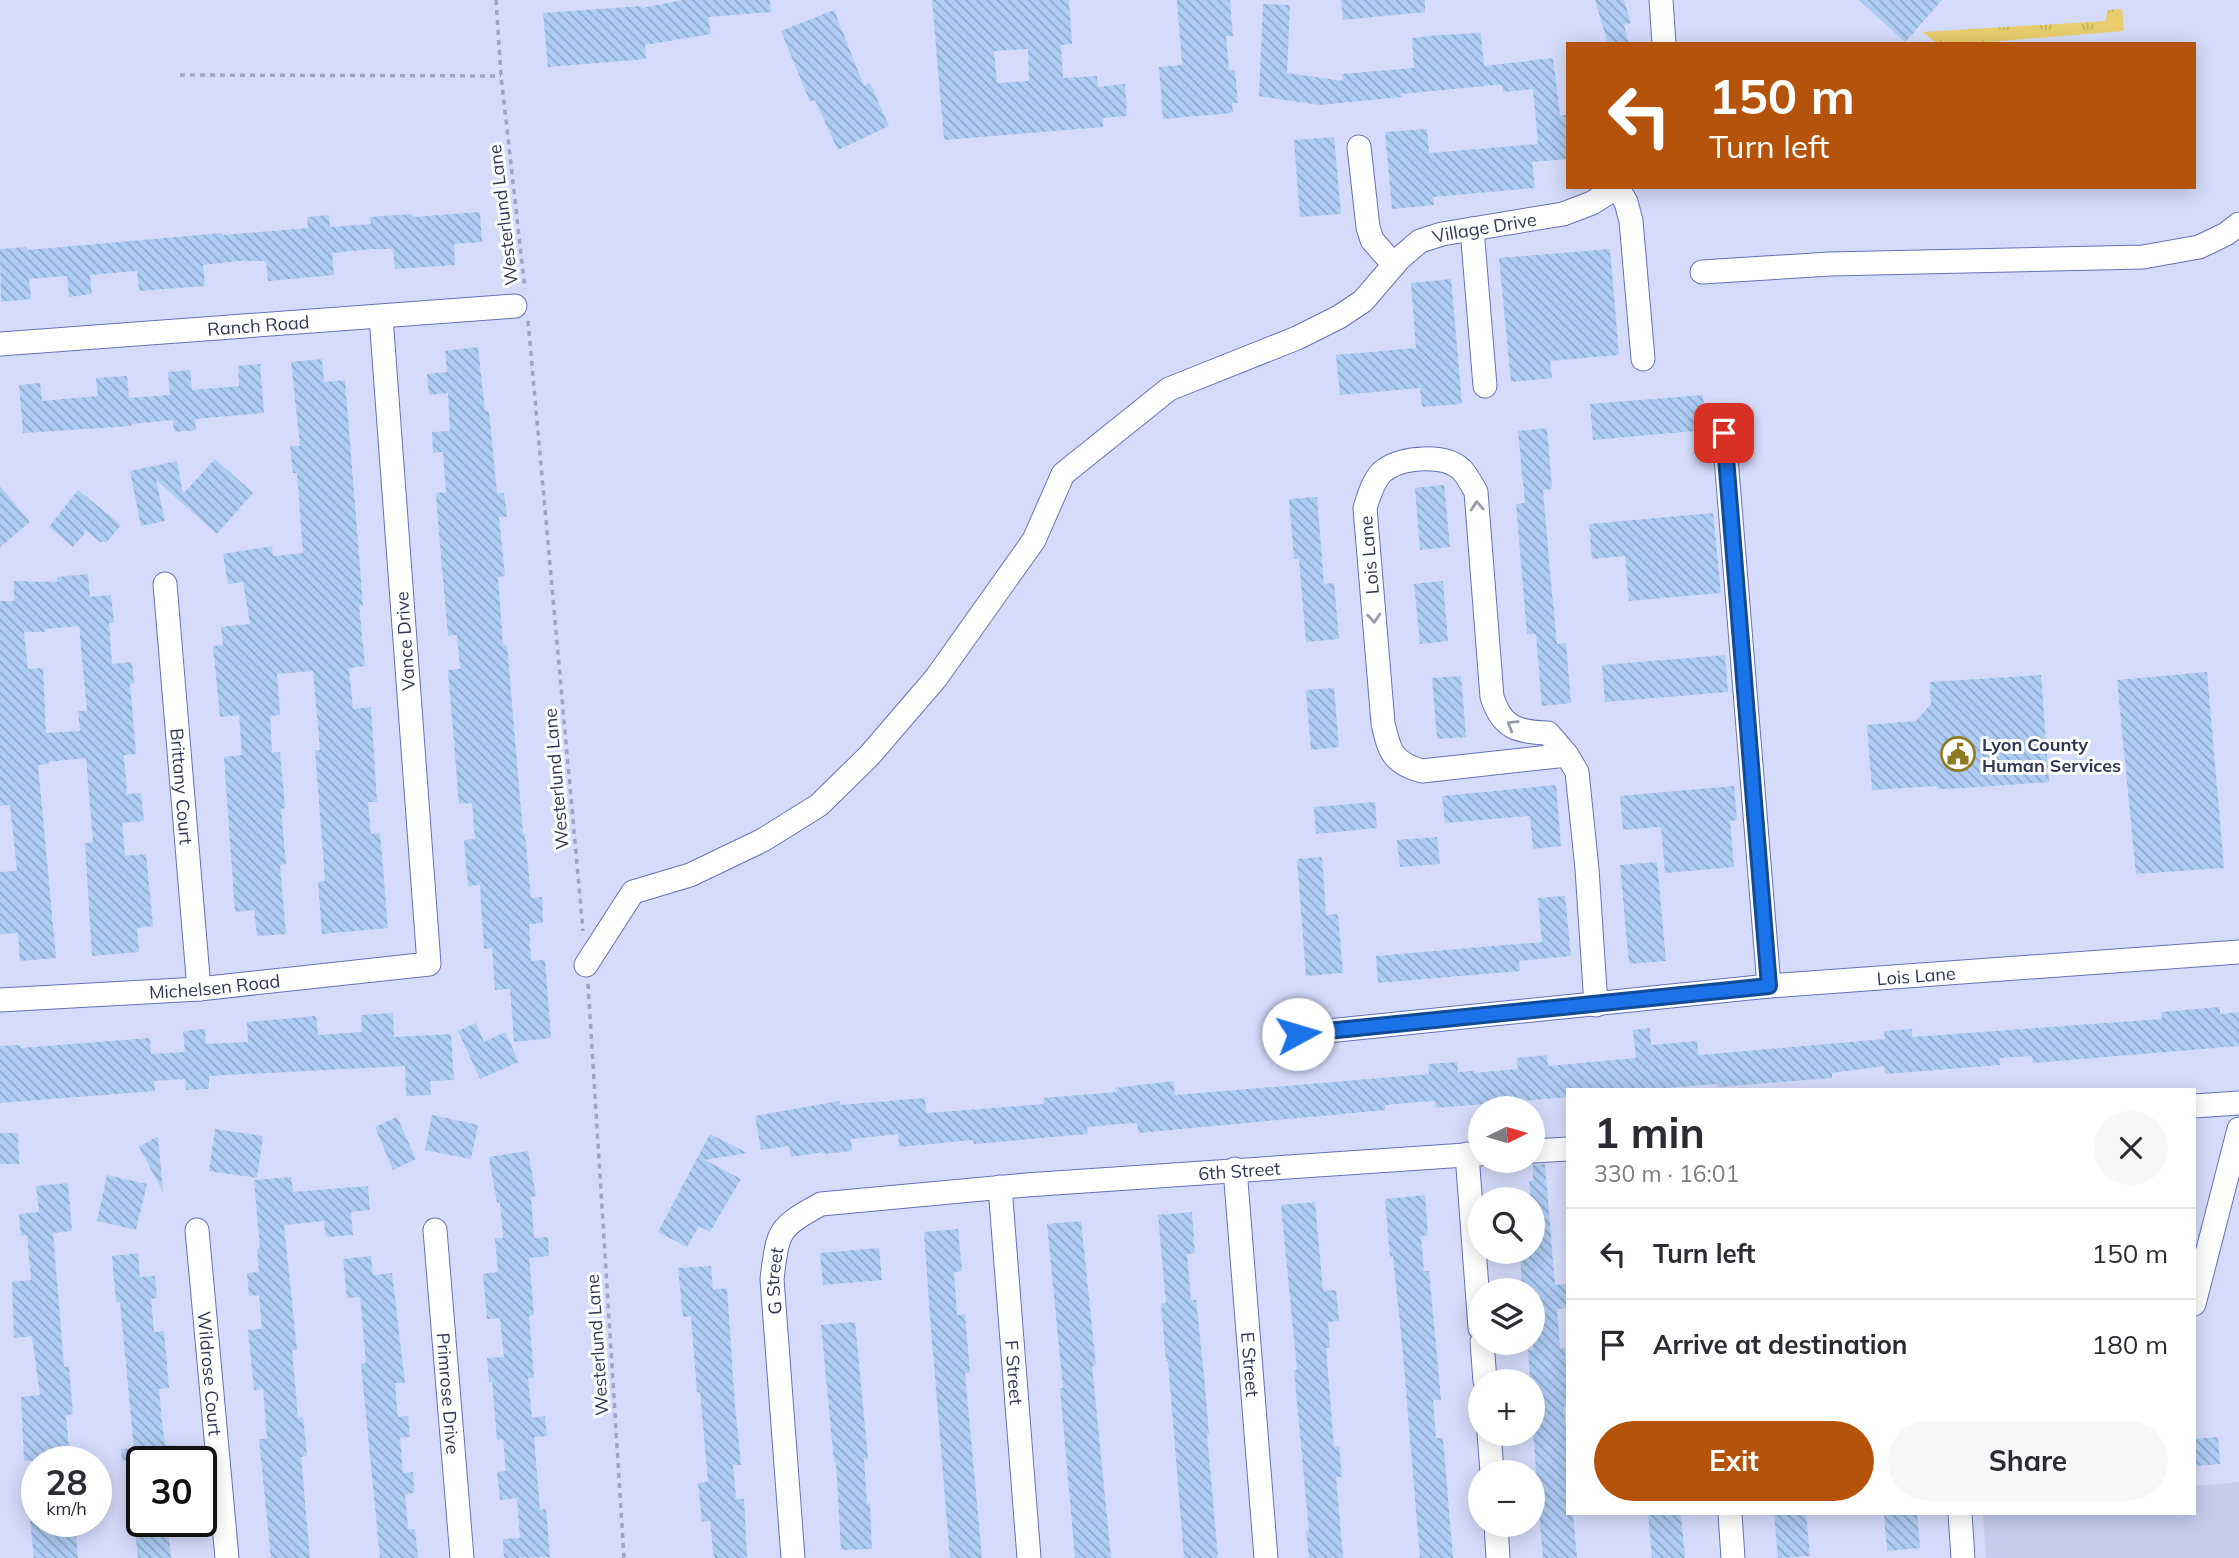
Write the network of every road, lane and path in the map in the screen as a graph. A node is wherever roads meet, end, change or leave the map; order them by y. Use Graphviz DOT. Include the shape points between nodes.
graph roads {
  1 [pos="496,0"];
  2 [pos="1661,0"];
  3 [pos="1664,42"];
  4 [pos="180,75"];
  5 [pos="501,76"];
  6 [pos="1359,146"];
  7 [pos="1614,189"];
  8 [pos="1618,189"];
  9 [pos="2239,224"];
  10 [pos="1472,229"];
  11 [pos="1394,265"];
  12 [pos="1702,272"];
  13 [pos="523,305"];
  14 [pos="381,317"];
  15 [pos="0,344"];
  16 [pos="1643,359"];
  17 [pos="1485,386"];
  18 [pos="1724,433"];
  19 [pos="165,584"];
  20 [pos="1567,755"];
  21 [pos="2239,952"];
  22 [pos="429,964"];
  23 [pos="586,965"];
  24 [pos="1769,986"];
  25 [pos="199,989"];
  26 [pos="0,1000"];
  27 [pos="1596,1005"];
  28 [pos="1298,1034"];
  29 [pos="2239,1103"];
  30 [pos="2196,1106"];
  31 [pos="2239,1129"];
  32 [pos="1566,1149"];
  33 [pos="1545,1150"];
  34 [pos="1468,1154"];
  35 [pos="1236,1170"];
  36 [pos="1475,1173"];
  37 [pos="1000,1187"];
  38 [pos="197,1230"];
  39 [pos="435,1230"];
  40 [pos="1478,1278"];
  41 [pos="2196,1296"];
  42 [pos="1730,1515"];
  43 [pos="1960,1515"];
  44 [pos="1497,1537"];
  45 [pos="227,1558"];
  46 [pos="463,1558"];
  47 [pos="624,1558"];
  48 [pos="793,1558"];
  49 [pos="1029,1558"];
  50 [pos="1266,1558"];
  51 [pos="1498,1558"];
  52 [pos="1733,1558"];
  53 [pos="1963,1558"];
  1 -- 5 [label="path, Westerlund Lane"];
  2 -- 3 [label="street"];
  4 -- 5 [label="path"];
  5 -- 13 [label="path, Westerlund Lane"];
  6 -- 11 [label="street" via="1368,227 1372,240"];
  7 -- 10 [label="street, Village Drive" via="1563,214"];
  8 -- 16 [label="street" via="1631,221"];
  9 -- 12 [label="street" via="2199,247 2143,257 1830,264"];
  10 -- 11 [label="street, Village Drive" via="1420,241"];
  10 -- 17 [label="street"];
  11 -- 23 [label="street, Village Drive" via="1363,301 1339,317 1169,389 1063,474 1034,540 936,678 869,756 819,805 763,840 690,875 634,892"];
  13 -- 14 [label="street, Ranch Road"];
  13 -- 23 [label="path, Westerlund Lane"];
  14 -- 15 [label="street, Ranch Road"];
  14 -- 22 [label="street, Vance Drive"];
  18 -- 24 [label="street"];
  19 -- 25 [label="street, Brittany Court"];
  20 -- 20 [label="street, Lois Lane, one-way" via="1548,733 1526,733 1498,715 1492,697 1476,492 1468,478 1460,468 1434,458 1385,469 1365,508 1383,723 1394,756 1422,771"];
  20 -- 27 [label="street, Lois Lane" via="1577,772"];
  21 -- 24 [label="street, Lois Lane"];
  22 -- 25 [label="street, Michelsen Road"];
  23 -- 47 [label="path, Westerlund Lane"];
  24 -- 27 [label="street, Lois Lane"];
  25 -- 26 [label="street, Michelsen Road"];
  27 -- 28 [label="street, Lois Lane"];
  29 -- 30 [label="street"];
  31 -- 41 [label="street"];
  32 -- 33 [label="street"];
  34 -- 35 [label="street, 6th Street"];
  35 -- 37 [label="street, 6th Street"];
  35 -- 50 [label="street, E Street"];
  36 -- 40 [label="street"];
  37 -- 48 [label="street, G Street" via="821,1204 791,1220 777,1240 772,1279"];
  37 -- 49 [label="street, F Street"];
  38 -- 45 [label="street, Wildrose Court"];
  39 -- 46 [label="street, Primrose Drive"];
  42 -- 52 [label="street"];
  43 -- 53 [label="street"];
  44 -- 51 [label="street"];
}
